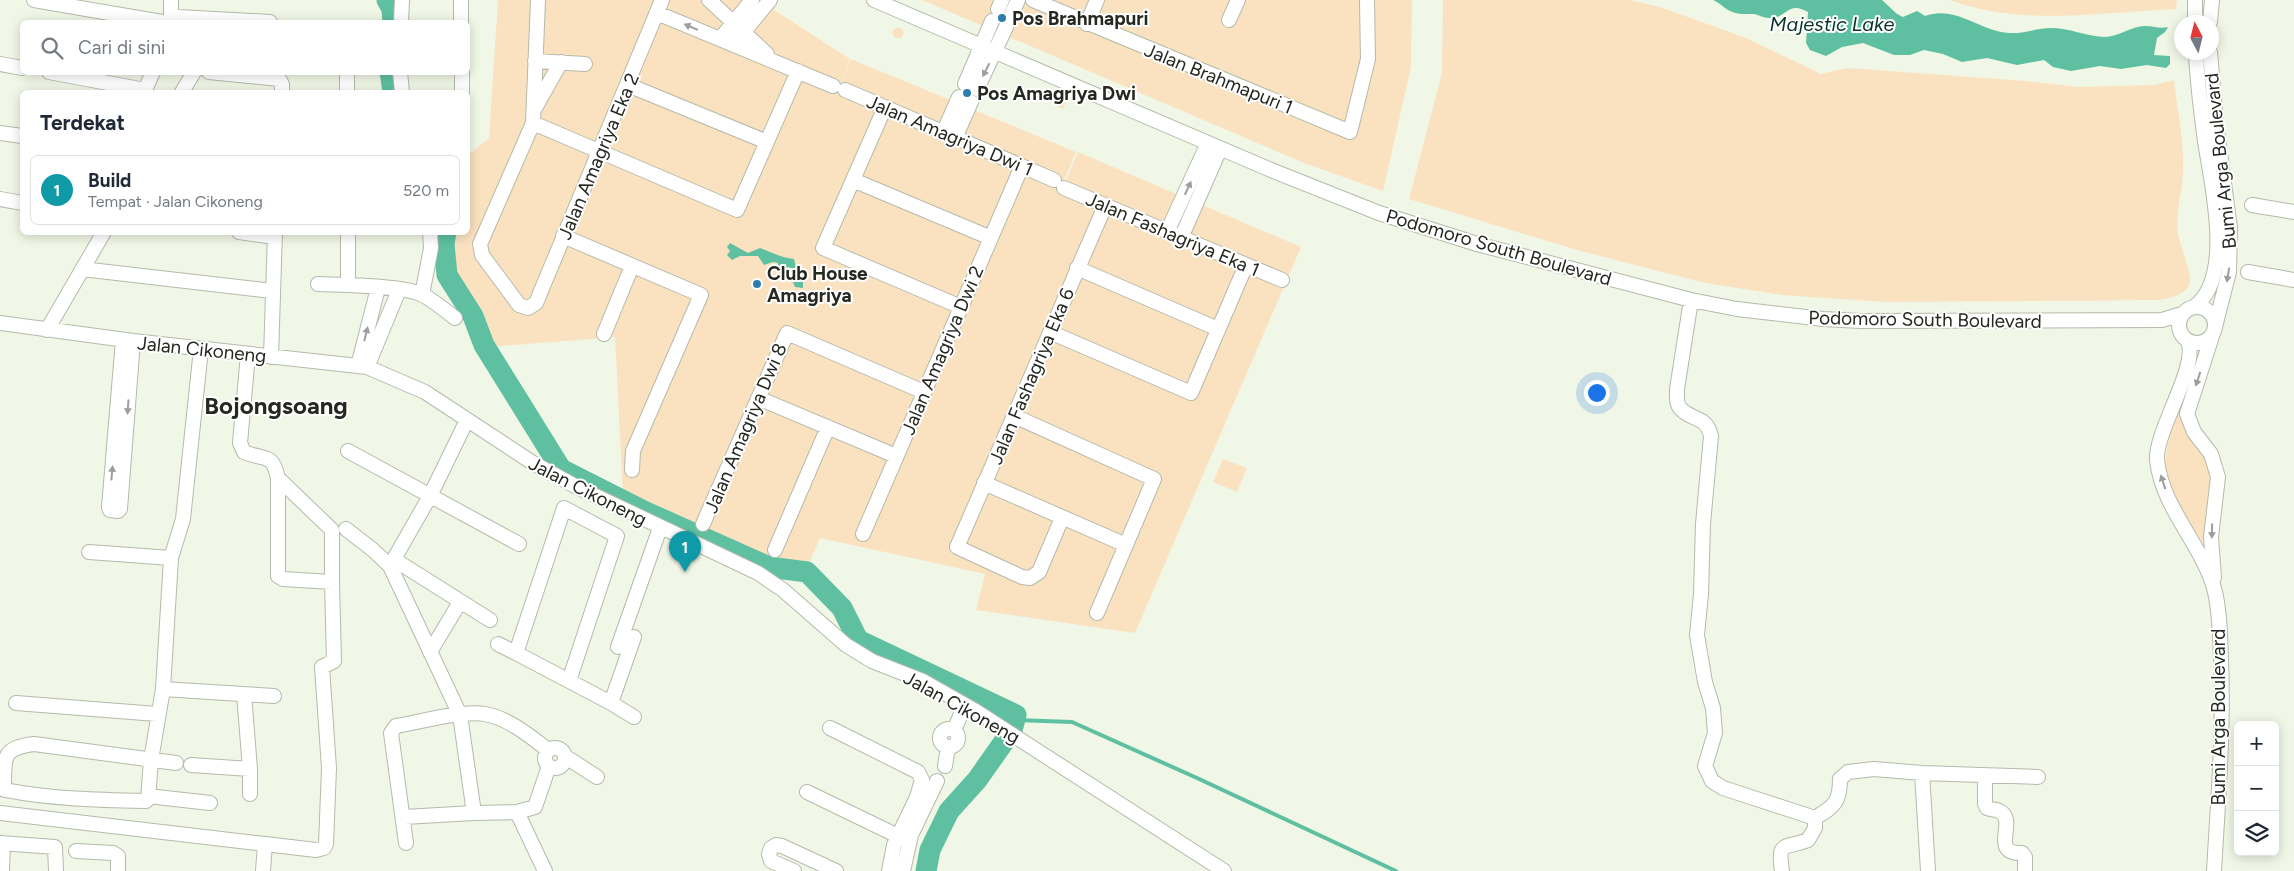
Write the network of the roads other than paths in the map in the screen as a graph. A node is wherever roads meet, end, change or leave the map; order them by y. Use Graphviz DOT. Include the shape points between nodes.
graph roads {
  1 [pos="34,0"];
  2 [pos="171,0"];
  3 [pos="402,0"];
  4 [pos="461,0"];
  5 [pos="538,0"];
  6 [pos="709,0"];
  7 [pos="752,0"];
  8 [pos="770,0"];
  9 [pos="874,0"];
  10 [pos="1018,0"];
  11 [pos="1033,0"];
  12 [pos="1097,0"];
  13 [pos="1238,0"];
  14 [pos="1367,0"];
  15 [pos="2196,0"];
  16 [pos="2212,0"];
  17 [pos="660,7"];
  18 [pos="997,10"];
  19 [pos="2195,15"];
  20 [pos="2211,15"];
  21 [pos="171,20"];
  22 [pos="401,20"];
  23 [pos="461,20"];
  24 [pos="1229,20"];
  25 [pos="732,22"];
  26 [pos="1087,24"];
  27 [pos="743,33"];
  28 [pos="720,39"];
  29 [pos="734,45"];
  30 [pos="982,45"];
  31 [pos="996,52"];
  32 [pos="2197,60"];
  33 [pos="2211,60"];
  34 [pos="535,61"];
  35 [pos="561,62"];
  36 [pos="776,62"];
  37 [pos="0,64"];
  38 [pos="585,64"];
  39 [pos="20,68"];
  40 [pos="798,71"];
  41 [pos="64,75"];
  42 [pos="152,75"];
  43 [pos="192,75"];
  44 [pos="239,75"];
  45 [pos="347,75"];
  46 [pos="400,75"];
  47 [pos="462,75"];
  48 [pos="628,84"];
  49 [pos="139,90"];
  50 [pos="144,90"];
  51 [pos="183,90"];
  52 [pos="282,90"];
  53 [pos="347,90"];
  54 [pos="402,90"];
  55 [pos="462,90"];
  56 [pos="968,93"];
  57 [pos="885,107"];
  58 [pos="533,117"];
  59 [pos="0,133"];
  60 [pos="20,136"];
  61 [pos="949,136"];
  62 [pos="767,142"];
  63 [pos="1214,146"];
  64 [pos="599,150"];
  65 [pos="1022,166"];
  66 [pos="853,180"];
  67 [pos="1059,184"];
  68 [pos="0,199"];
  69 [pos="20,203"];
  70 [pos="2252,205"];
  71 [pos="1105,206"];
  72 [pos="2294,212"];
  73 [pos="1167,232"];
  74 [pos="102,235"];
  75 [pos="275,235"];
  76 [pos="348,235"];
  77 [pos="430,235"];
  78 [pos="563,236"];
  79 [pos="991,238"];
  80 [pos="1181,238"];
  81 [pos="1246,265"];
  82 [pos="632,266"];
  83 [pos="82,268"];
  84 [pos="1077,268"];
  85 [pos="2248,272"];
  86 [pos="1282,280"];
  87 [pos="2294,280"];
  88 [pos="318,284"];
  89 [pos="348,285"];
  90 [pos="378,288"];
  91 [pos="272,290"];
  92 [pos="400,290"];
  93 [pos="422,294"];
  94 [pos="1691,300"];
  95 [pos="961,307"];
  96 [pos="2188,310"];
  97 [pos="455,318"];
  98 [pos="2162,320"];
  99 [pos="0,323"];
  100 [pos="1218,329"];
  101 [pos="47,330"];
  102 [pos="2214,330"];
  103 [pos="1050,332"];
  104 [pos="604,334"];
  105 [pos="2184,337"];
  106 [pos="128,341"];
  107 [pos="201,349"];
  108 [pos="248,354"];
  109 [pos="271,357"];
  110 [pos="363,366"];
  111 [pos="924,392"];
  112 [pos="758,398"];
  113 [pos="1014,416"];
  114 [pos="467,420"];
  115 [pos="828,427"];
  116 [pos="348,451"];
  117 [pos="896,456"];
  118 [pos="632,470"];
  119 [pos="278,478"];
  120 [pos="984,484"];
  121 [pos="575,486"];
  122 [pos="430,496"];
  123 [pos="564,508"];
  124 [pos="1062,518"];
  125 [pos="704,524"];
  126 [pos="660,528"];
  127 [pos="346,529"];
  128 [pos="863,534"];
  129 [pos="519,544"];
  130 [pos="1126,546"];
  131 [pos="775,550"];
  132 [pos="89,552"];
  133 [pos="171,558"];
  134 [pos="392,563"];
  135 [pos="332,582"];
  136 [pos="2214,589"];
  137 [pos="460,602"];
  138 [pos="1097,613"];
  139 [pos="490,620"];
  140 [pos="634,637"];
  141 [pos="498,644"];
  142 [pos="618,647"];
  143 [pos="430,652"];
  144 [pos="516,653"];
  145 [pos="569,680"];
  146 [pos="163,690"];
  147 [pos="244,694"];
  148 [pos="274,696"];
  149 [pos="16,703"];
  150 [pos="611,703"];
  151 [pos="965,705"];
  152 [pos="158,714"];
  153 [pos="460,715"];
  154 [pos="634,717"];
  155 [pos="830,728"];
  156 [pos="548,750"];
  157 [pos="566,757"];
  158 [pos="151,760"];
  159 [pos="176,763"];
  160 [pos="191,765"];
  161 [pos="549,766"];
  162 [pos="945,766"];
  163 [pos="250,769"];
  164 [pos="1922,773"];
  165 [pos="1985,776"];
  166 [pos="597,777"];
  167 [pos="2038,777"];
  168 [pos="937,780"];
  169 [pos="807,792"];
  170 [pos="250,794"];
  171 [pos="148,796"];
  172 [pos="210,803"];
  173 [pos="474,812"];
  174 [pos="517,812"];
  175 [pos="0,813"];
  176 [pos="404,817"];
  177 [pos="1815,818"];
  178 [pos="898,836"];
  179 [pos="2,843"];
  180 [pos="406,843"];
  181 [pos="265,844"];
  182 [pos="76,851"];
  183 [pos="2,871"];
  184 [pos="56,871"];
  185 [pos="118,871"];
  186 [pos="263,871"];
  187 [pos="545,871"];
  188 [pos="794,871"];
  189 [pos="836,871"];
  190 [pos="889,871"];
  191 [pos="903,871"];
  192 [pos="1224,871"];
  193 [pos="1782,871"];
  194 [pos="1928,871"];
  195 [pos="2025,871"];
  196 [pos="2214,871"];
  1 -- 21 [label="street"];
  2 -- 21 [label="street"];
  3 -- 22 [label="street"];
  4 -- 23 [label="street"];
  5 -- 34 [label="street"];
  6 -- 25 [label="street"];
  7 -- 25 [label="street"];
  8 -- 27 [label="street"];
  9 -- 30 [label="street, Podomoro South Boulevard"];
  10 -- 31 [label="street"];
  11 -- 26 [label="street, Jalan Brahmapuri 1"];
  12 -- 26 [label="street"];
  13 -- 24 [label="street"];
  14 -- 26 [label="street, Jalan Brahmapuri 1" via="1368,59 1349,132"];
  15 -- 19 [label="street"];
  16 -- 20 [label="street"];
  28 -- 17 [label="street, Jalan Amagriya Dwi 1, one-way"];
  17 -- 48 [label="street, Jalan Amagriya Eka 2"];
  18 -- 30 [label="street"];
  25 -- 27 [label="street"];
  25 -- 28 [label="street"];
  27 -- 29 [label="street"];
  27 -- 36 [label="street"];
  28 -- 29 [label="street, Jalan Amagriya Dwi 1"];
  29 -- 36 [label="street, Jalan Amagriya Dwi 1"];
  30 -- 31 [label="street, Podomoro South Boulevard"];
  30 -- 56 [label="street"];
  31 -- 56 [label="street, one-way"];
  31 -- 63 [label="street, Podomoro South Boulevard"];
  32 -- 96 [label="street, Bumi Arga Boulevard" via="2217,251 2204,297"];
  33 -- 102 [label="street, Bumi Arga Boulevard, one-way" via="2230,228 2229,272"];
  34 -- 35 [label="street"];
  34 -- 58 [label="street"];
  35 -- 38 [label="street"];
  35 -- 58 [label="street"];
  36 -- 40 [label="street, Jalan Amagriya Dwi 1"];
  37 -- 39 [label="street"];
  40 -- 57 [label="street, Jalan Amagriya Dwi 1"];
  40 -- 62 [label="street"];
  41 -- 49 [label="street"];
  42 -- 50 [label="street"];
  43 -- 51 [label="street"];
  44 -- 52 [label="street" via="279,79"];
  45 -- 53 [label="street"];
  46 -- 54 [label="street"];
  47 -- 55 [label="street"];
  48 -- 62 [label="street"];
  48 -- 64 [label="street, Jalan Amagriya Eka 2"];
  56 -- 61 [label="street"];
  57 -- 61 [label="street, Jalan Amagriya Dwi 1"];
  57 -- 66 [label="street"];
  58 -- 64 [label="street"];
  58 -- 78 [label="street, Jalan Amagriya Eka 2" via="480,244 482,255 519,305 528,308 536,303"];
  59 -- 60 [label="street"];
  61 -- 65 [label="street, Jalan Amagriya Dwi 1"];
  62 -- 64 [label="street" via="737,210"];
  73 -- 63 [label="street, one-way"];
  63 -- 80 [label="street"];
  63 -- 94 [label="street, Podomoro South Boulevard" via="1344,201 1451,237"];
  64 -- 78 [label="street, Jalan Amagriya Eka 2"];
  65 -- 67 [label="street, Jalan Amagriya Dwi 1"];
  65 -- 79 [label="street, Jalan Amagriya Dwi 2"];
  66 -- 79 [label="street"];
  66 -- 95 [label="street" via="823,248"];
  67 -- 71 [label="street, Jalan Fashagriya Eka 1"];
  68 -- 69 [label="street"];
  70 -- 72 [label="street"];
  71 -- 73 [label="street, Jalan Fashagriya Eka 1"];
  71 -- 84 [label="street, Jalan Fashagriya Eka 6"];
  73 -- 80 [label="street, Jalan Fashagriya Eka 1"];
  74 -- 83 [label="street"];
  75 -- 91 [label="street"];
  76 -- 89 [label="street"];
  77 -- 93 [label="street" via="431,248"];
  78 -- 82 [label="street"];
  79 -- 95 [label="street, Jalan Amagriya Dwi 2"];
  80 -- 81 [label="street, Jalan Fashagriya Eka 1"];
  81 -- 86 [label="street, Jalan Fashagriya Eka 1"];
  81 -- 100 [label="street"];
  82 -- 104 [label="street"];
  82 -- 118 [label="street" via="701,295 633,451"];
  83 -- 91 [label="street"];
  83 -- 101 [label="street"];
  84 -- 100 [label="street"];
  84 -- 103 [label="street, Jalan Fashagriya Eka 6"];
  85 -- 87 [label="street"];
  88 -- 89 [label="street"];
  89 -- 90 [label="street"];
  90 -- 92 [label="street"];
  110 -- 90 [label="street, one-way"];
  91 -- 109 [label="street"];
  92 -- 93 [label="street"];
  92 -- 110 [label="street"];
  93 -- 97 [label="street"];
  94 -- 98 [label="street, Podomoro South Boulevard" via="1737,309 1861,321"];
  94 -- 177 [label="street" via="1677,389 1681,409 1709,427 1711,436 1697,635 1715,732 1705,766 1712,781 1723,788"];
  95 -- 111 [label="street, Jalan Amagriya Dwi 2"];
  96 -- 98 [label="street, Podomoro South Boulevard"];
  96 -- 102 [label="street" via="2205,308 2213,316"];
  96 -- 105 [label="street" via="2178,322"];
  98 -- 105 [label="street" via="2172,324"];
  99 -- 101 [label="street, Jalan Cikoneng"];
  100 -- 103 [label="street" via="1191,393"];
  101 -- 106 [label="street, Jalan Cikoneng"];
  102 -- 105 [label="street" via="2205,341 2194,343"];
  102 -- 136 [label="street, Bumi Arga Boulevard, one-way" via="2187,414 2194,432 2211,454 2218,477 2212,513"];
  103 -- 113 [label="street, Jalan Fashagriya Eka 6"];
  136 -- 105 [label="street, Bumi Arga Boulevard, one-way" via="2208,570 2162,483 2157,459 2189,355"];
  106 -- 106 [label="street, one-way" via="120,509 118,511 109,507"];
  106 -- 107 [label="street, Jalan Cikoneng"];
  107 -- 108 [label="street, Jalan Cikoneng"];
  107 -- 133 [label="street" via="183,519"];
  108 -- 109 [label="street, Jalan Cikoneng"];
  108 -- 119 [label="street" via="240,443 244,452 270,459"];
  109 -- 110 [label="street, Jalan Cikoneng"];
  110 -- 114 [label="street, Jalan Cikoneng" via="425,392"];
  111 -- 112 [label="street, Jalan Amagriya Dwi 8" via="787,333"];
  111 -- 117 [label="street, Jalan Amagriya Dwi 2"];
  112 -- 115 [label="street"];
  112 -- 125 [label="street, Jalan Amagriya Dwi 8"];
  113 -- 120 [label="street, Jalan Fashagriya Eka 6"];
  113 -- 130 [label="street" via="1154,479"];
  114 -- 121 [label="street, Jalan Cikoneng" via="532,463"];
  114 -- 122 [label="street"];
  115 -- 117 [label="street"];
  115 -- 131 [label="street"];
  116 -- 122 [label="street"];
  117 -- 128 [label="street, Jalan Amagriya Dwi 2"];
  119 -- 135 [label="street" via="332,530"];
  119 -- 135 [label="street" via="278,576"];
  120 -- 124 [label="street"];
  120 -- 124 [label="street, Jalan Fashagriya Eka 6" via="957,547 1022,578 1030,578 1039,572"];
  121 -- 123 [label="street"];
  121 -- 126 [label="street, Jalan Cikoneng"];
  122 -- 129 [label="street"];
  122 -- 134 [label="street"];
  123 -- 144 [label="street"];
  123 -- 145 [label="street" via="618,536"];
  124 -- 130 [label="street"];
  126 -- 142 [label="street"];
  126 -- 151 [label="street, Jalan Cikoneng" via="758,573 783,590 846,645 872,661 923,681"];
  127 -- 134 [label="street"];
  130 -- 138 [label="street"];
  132 -- 133 [label="street"];
  133 -- 146 [label="street"];
  134 -- 137 [label="street"];
  134 -- 143 [label="street"];
  135 -- 181 [label="street" via="334,660 322,667 329,768 326,844 316,850"];
  136 -- 196 [label="street, Bumi Arga Boulevard" via="2222,685"];
  137 -- 139 [label="street"];
  137 -- 143 [label="street"];
  140 -- 150 [label="street"];
  141 -- 144 [label="street"];
  143 -- 153 [label="street"];
  144 -- 145 [label="street"];
  145 -- 150 [label="street"];
  146 -- 147 [label="street"];
  146 -- 152 [label="street"];
  147 -- 148 [label="street"];
  147 -- 163 [label="street"];
  149 -- 152 [label="street"];
  150 -- 154 [label="street"];
  151 -- 162 [label="street" via="954,730 958,740 948,747"];
  151 -- 192 [label="street, Jalan Cikoneng"];
  152 -- 158 [label="street"];
  153 -- 156 [label="street" via="485,714 501,719"];
  153 -- 173 [label="street"];
  153 -- 176 [label="street" via="393,728 391,733"];
  155 -- 178 [label="street" via="918,772 922,780 918,796"];
  156 -- 157 [label="street" via="557,748"];
  156 -- 161 [label="street" via="545,758"];
  157 -- 161 [label="street" via="562,766"];
  157 -- 166 [label="street"];
  158 -- 159 [label="street"];
  158 -- 171 [label="street"];
  158 -- 171 [label="street" via="34,744 15,746 10,750 4,768 5,790 146,802"];
  160 -- 163 [label="street"];
  161 -- 174 [label="street" via="535,807"];
  163 -- 170 [label="street"];
  164 -- 165 [label="street"];
  164 -- 177 [label="street" via="1874,769 1848,772 1840,779 1840,794 1834,806"];
  164 -- 194 [label="street"];
  165 -- 167 [label="street"];
  165 -- 195 [label="street" via="1985,804 1987,808 2000,811 2006,820 2007,849 2026,857"];
  168 -- 191 [label="street" via="911,835"];
  169 -- 178 [label="street"];
  171 -- 172 [label="street"];
  173 -- 174 [label="street"];
  173 -- 176 [label="street"];
  174 -- 187 [label="street"];
  175 -- 181 [label="street"];
  176 -- 180 [label="street"];
  177 -- 193 [label="street" via="1815,828 1808,840 1781,848"];
  178 -- 190 [label="street"];
  179 -- 183 [label="street"];
  179 -- 184 [label="street" via="55,847"];
  181 -- 186 [label="street"];
  182 -- 185 [label="street" via="113,853 118,856"];
  188 -- 189 [label="street" via="771,861 771,848 782,846"];
}
